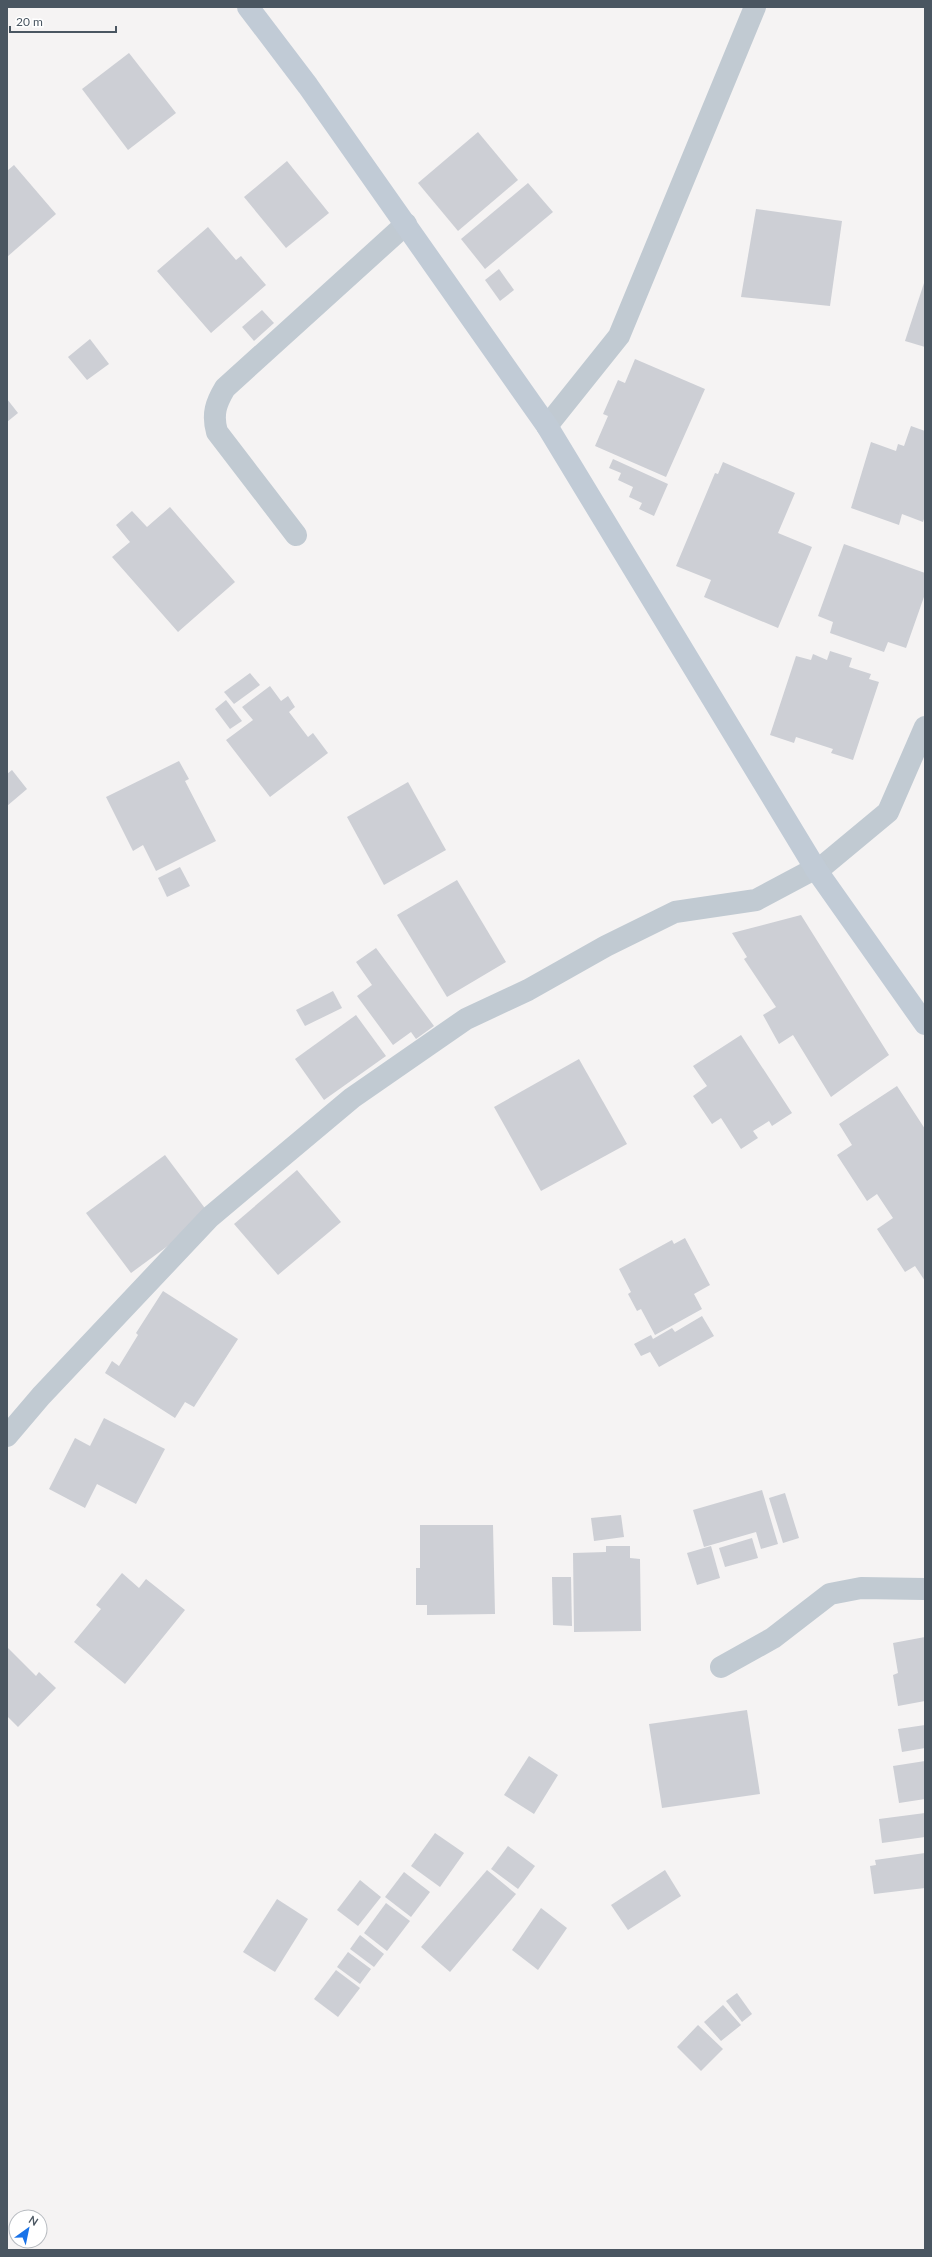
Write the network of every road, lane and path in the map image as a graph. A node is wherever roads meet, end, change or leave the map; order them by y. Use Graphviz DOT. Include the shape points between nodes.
graph roads {
  1 [pos="248,7"];
  2 [pos="754,7"];
  3 [pos="406,224"];
  4 [pos="547,426"];
  5 [pos="296,535"];
  6 [pos="925,727"];
  7 [pos="817,870"];
  8 [pos="925,1024"];
  9 [pos="7,1436"];
  10 [pos="925,1589"];
  11 [pos="721,1667"];
  1 -- 3 [label="street" via="308,86"];
  2 -- 4 [label="street" via="619,336"];
  3 -- 4 [label="street"];
  3 -- 5 [label="street" via="225,388 215,404 213,419 217,432"];
  4 -- 7 [label="street"];
  6 -- 7 [label="street" via="888,812"];
  7 -- 8 [label="street"];
  7 -- 9 [label="street" via="756,900 675,912 606,946 528,990 466,1019 352,1098 210,1217 41,1396"];
  10 -- 11 [label="street" via="861,1588 830,1594 773,1638"];
}
